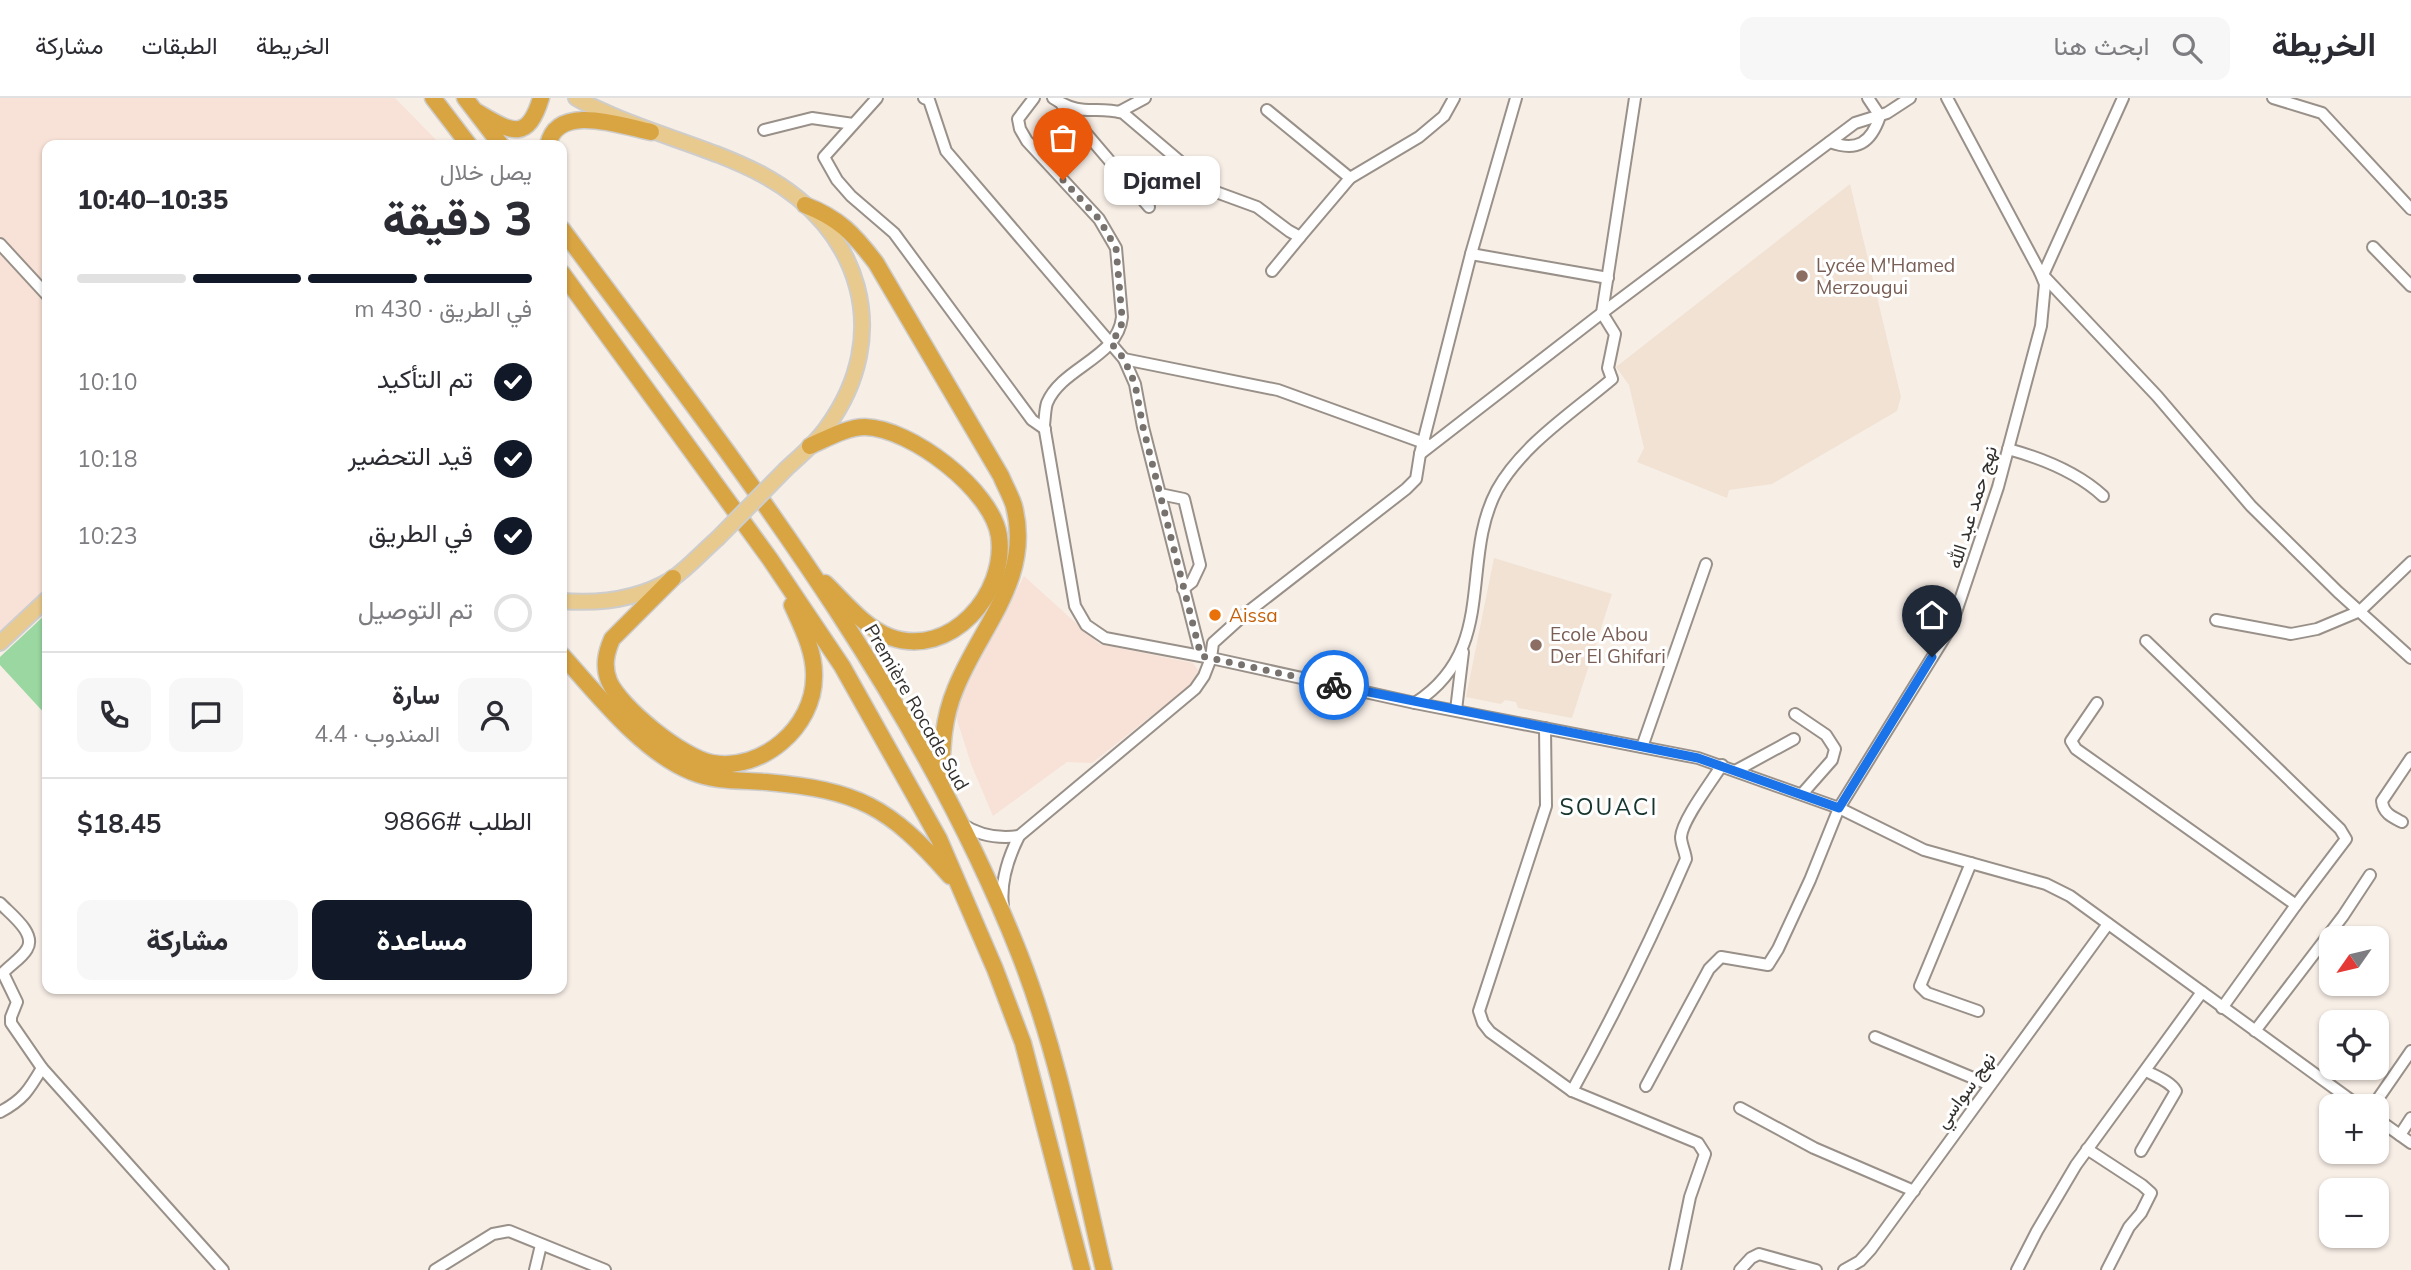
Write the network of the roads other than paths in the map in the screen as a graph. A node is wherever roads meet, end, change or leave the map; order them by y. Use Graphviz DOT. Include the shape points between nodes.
graph roads {
  1 [pos="433,98"];
  2 [pos="465,98"];
  3 [pos="541,98"];
  4 [pos="576,98"];
  5 [pos="877,98"];
  6 [pos="924,98"];
  7 [pos="1034,98"];
  8 [pos="1145,98"];
  9 [pos="1454,98"];
  10 [pos="1516,98"];
  11 [pos="1635,98"];
  12 [pos="1868,98"];
  13 [pos="1910,98"];
  14 [pos="1947,98"];
  15 [pos="2123,98"];
  16 [pos="2273,98"];
  17 [pos="1057,100"];
  18 [pos="1267,110"];
  19 [pos="1119,112"];
  20 [pos="477,113"];
  21 [pos="1880,116"];
  22 [pos="454,124"];
  23 [pos="853,124"];
  24 [pos="764,130"];
  25 [pos="651,132"];
  26 [pos="459,140"];
  27 [pos="465,140"];
  28 [pos="497,140"];
  29 [pos="549,140"];
  30 [pos="1830,142"];
  31 [pos="1350,178"];
  32 [pos="805,205"];
  33 [pos="1149,207"];
  34 [pos="2411,209"];
  35 [pos="567,236"];
  36 [pos="1300,237"];
  37 [pos="0,244"];
  38 [pos="2373,247"];
  39 [pos="1471,254"];
  40 [pos="1272,271"];
  41 [pos="2041,273"];
  42 [pos="1608,278"];
  43 [pos="567,280"];
  44 [pos="2411,286"];
  45 [pos="42,290"];
  46 [pos="1602,313"];
  47 [pos="1111,343"];
  48 [pos="1124,359"];
  49 [pos="1045,429"];
  50 [pos="810,446"];
  51 [pos="1424,447"];
  52 [pos="2008,449"];
  53 [pos="1160,494"];
  54 [pos="2103,496"];
  55 [pos="770,559"];
  56 [pos="2411,562"];
  57 [pos="1706,564"];
  58 [pos="807,567"];
  59 [pos="673,578"];
  60 [pos="1183,589"];
  61 [pos="567,601"];
  62 [pos="42,604"];
  63 [pos="2360,611"];
  64 [pos="2216,620"];
  65 [pos="2146,641"];
  66 [pos="0,643"];
  67 [pos="1464,645"];
  68 [pos="2409,652"];
  69 [pos="1206,657"];
  70 [pos="567,660"];
  71 [pos="1415,702"];
  72 [pos="2097,703"];
  73 [pos="1456,710"];
  74 [pos="1795,714"];
  75 [pos="1545,727"];
  76 [pos="1794,739"];
  77 [pos="1642,747"];
  78 [pos="2411,758"];
  79 [pos="1722,765"];
  80 [pos="1737,770"];
  81 [pos="941,787"];
  82 [pos="1802,794"];
  83 [pos="1839,808"];
  84 [pos="2402,822"];
  85 [pos="959,823"];
  86 [pos="1019,836"];
  87 [pos="1970,863"];
  88 [pos="2370,875"];
  89 [pos="960,888"];
  90 [pos="0,903"];
  91 [pos="2296,905"];
  92 [pos="1004,916"];
  93 [pos="2108,924"];
  94 [pos="2202,992"];
  95 [pos="2222,1008"];
  96 [pos="1978,1011"];
  97 [pos="2255,1031"];
  98 [pos="1875,1037"];
  99 [pos="2411,1051"];
  100 [pos="42,1068"];
  101 [pos="2146,1071"];
  102 [pos="1990,1085"];
  103 [pos="1646,1086"];
  104 [pos="1572,1091"];
  105 [pos="2342,1094"];
  106 [pos="2381,1094"];
  107 [pos="1740,1108"];
  108 [pos="0,1112"];
  109 [pos="2411,1118"];
  110 [pos="2389,1127"];
  111 [pos="2400,1135"];
  112 [pos="2411,1143"];
  113 [pos="2087,1149"];
  114 [pos="2141,1151"];
  115 [pos="1914,1191"];
  116 [pos="541,1245"];
  117 [pos="223,1270"];
  118 [pos="435,1270"];
  119 [pos="535,1270"];
  120 [pos="605,1270"];
  121 [pos="1082,1270"];
  122 [pos="1104,1270"];
  123 [pos="1675,1270"];
  124 [pos="1740,1270"];
  125 [pos="1816,1270"];
  126 [pos="1844,1270"];
  127 [pos="2017,1270"];
  128 [pos="2107,1270"];
  1 -- 22 [label="highway"];
  2 -- 20 [label="highway"];
  3 -- 20 [label="highway" via="534,119 520,129 503,127"];
  4 -- 25 [label="main road"];
  5 -- 23 [label="street"];
  6 -- 47 [label="street" via="929,100 946,151"];
  7 -- 47 [label="street" via="1018,119 1020,129 1099,219 1116,248 1122,317"];
  8 -- 19 [label="street"];
  9 -- 31 [label="street" via="1444,116 1419,138"];
  10 -- 39 [label="street"];
  11 -- 42 [label="street"];
  12 -- 21 [label="street"];
  13 -- 21 [label="street"];
  14 -- 41 [label="street"];
  15 -- 41 [label="street"];
  16 -- 34 [label="street" via="2322,113"];
  17 -- 19 [label="street" via="1077,110"];
  17 -- 33 [label="street"];
  18 -- 31 [label="street"];
  19 -- 36 [label="street" via="1216,192 1257,207"];
  20 -- 28 [label="highway"];
  21 -- 30 [label="street" via="1855,123"];
  21 -- 30 [label="street" via="1859,145"];
  22 -- 26 [label="highway"];
  22 -- 27 [label="highway"];
  23 -- 24 [label="street" via="812,118"];
  23 -- 49 [label="street" via="824,157 827,166 851,196 894,233 1032,420"];
  25 -- 29 [label="highway" via="578,119 565,123"];
  25 -- 32 [label="main road" via="740,164"];
  30 -- 46 [label="street"];
  31 -- 36 [label="street"];
  32 -- 50 [label="main road" via="843,253 859,291 863,318 858,365 849,387 827,428"];
  32 -- 81 [label="highway" via="845,226 876,263 1001,476 1014,506 1013,572 948,708"];
  35 -- 58 [label="highway, Première Rocade Sud"];
  36 -- 40 [label="street"];
  37 -- 45 [label="street"];
  38 -- 44 [label="street"];
  39 -- 42 [label="street"];
  39 -- 51 [label="street"];
  41 -- 52 [label="street, نهج حمد عبد الله" via="2045,284 2041,326"];
  41 -- 63 [label="street" via="2157,396 2251,506"];
  42 -- 46 [label="street"];
  43 -- 55 [label="highway"];
  46 -- 51 [label="street"];
  46 -- 67 [label="street" via="1615,334 1608,368 1612,379 1536,443 1497,490 1485,524"];
  47 -- 48 [label="street"];
  47 -- 49 [label="street" via="1057,388 1047,404"];
  48 -- 51 [label="street" via="1278,390"];
  48 -- 53 [label="street" via="1135,384"];
  49 -- 69 [label="street" via="1075,606 1086,625 1105,638"];
  50 -- 58 [label="highway" via="864,427 903,437 956,473 976,493 999,534 1001,560 980,606 964,624 922,641 892,638 870,627"];
  50 -- 59 [label="main road, bridge"];
  51 -- 69 [label="street" via="1416,479 1406,489 1244,615 1213,643"];
  52 -- 54 [label="street" via="2038,457"];
  52 -- 83 [label="street, نهج حمد عبد الله" via="1951,627"];
  53 -- 60 [label="street"];
  53 -- 60 [label="street" via="1184,499 1200,565"];
  55 -- 59 [label="highway" via="807,638 814,676 810,704 800,724 781,742 745,762 709,763 688,755 659,735 608,679 605,665 611,639"];
  55 -- 89 [label="highway" via="842,666 933,828"];
  56 -- 63 [label="street"];
  57 -- 77 [label="street"];
  58 -- 81 [label="highway, Première Rocade Sud"];
  59 -- 61 [label="main road" via="608,601"];
  60 -- 69 [label="street"];
  62 -- 66 [label="main road"];
  63 -- 64 [label="street" via="2291,634"];
  63 -- 68 [label="street"];
  65 -- 91 [label="street" via="2343,833 2346,839"];
  67 -- 71 [label="street" via="1437,687"];
  67 -- 73 [label="street"];
  69 -- 71 [label="street"];
  69 -- 86 [label="street" via="1204,676 1195,689"];
  70 -- 89 [label="highway" via="651,748 676,765 695,774 800,785 863,801 914,837"];
  71 -- 73 [label="street"];
  72 -- 91 [label="street" via="2071,741 2076,749"];
  73 -- 75 [label="street"];
  74 -- 82 [label="street" via="1826,735 1835,749 1832,760"];
  75 -- 77 [label="street"];
  75 -- 104 [label="street" via="1546,806 1479,1011 1490,1032"];
  76 -- 80 [label="street"];
  77 -- 79 [label="street"];
  78 -- 84 [label="street" via="2382,801 2387,814"];
  79 -- 80 [label="street"];
  79 -- 104 [label="street" via="1682,833 1686,859 1660,920"];
  80 -- 82 [label="street"];
  81 -- 85 [label="highway, Première Rocade Sud"];
  82 -- 83 [label="street"];
  83 -- 87 [label="street" via="1924,850"];
  83 -- 103 [label="street, نهج حمد عبد الله" via="1768,965 1717,959"];
  85 -- 86 [label="street" via="994,837"];
  85 -- 92 [label="highway, Première Rocade Sud"];
  86 -- 92 [label="street" via="1004,874"];
  87 -- 93 [label="street" via="2046,884"];
  87 -- 96 [label="street" via="1920,986 1927,993"];
  88 -- 97 [label="street"];
  89 -- 121 [label="highway" via="1023,1043"];
  90 -- 100 [label="street" via="28,936 27,950 3,973 18,1002 12,1023"];
  91 -- 95 [label="street"];
  92 -- 122 [label="highway, Première Rocade Sud" via="1050,1043"];
  93 -- 94 [label="street"];
  93 -- 102 [label="street, نهج سواسي"];
  94 -- 95 [label="street"];
  94 -- 101 [label="street"];
  95 -- 97 [label="street"];
  97 -- 105 [label="street"];
  98 -- 102 [label="street"];
  99 -- 106 [label="street"];
  100 -- 108 [label="street" via="24,1096"];
  100 -- 117 [label="street"];
  101 -- 113 [label="street"];
  101 -- 114 [label="street" via="2176,1091"];
  102 -- 115 [label="street, نهج سواسي"];
  104 -- 123 [label="street" via="1703,1148"];
  107 -- 115 [label="street" via="1814,1148"];
  109 -- 111 [label="street"];
  110 -- 111 [label="street"];
  111 -- 112 [label="street"];
  113 -- 127 [label="street"];
  113 -- 128 [label="street" via="2151,1193"];
  115 -- 126 [label="street, نهج سواسي" via="1871,1249"];
  116 -- 118 [label="street" via="509,1231 493,1234"];
  116 -- 119 [label="street"];
  116 -- 120 [label="street"];
  124 -- 125 [label="street" via="1759,1254"];
}
